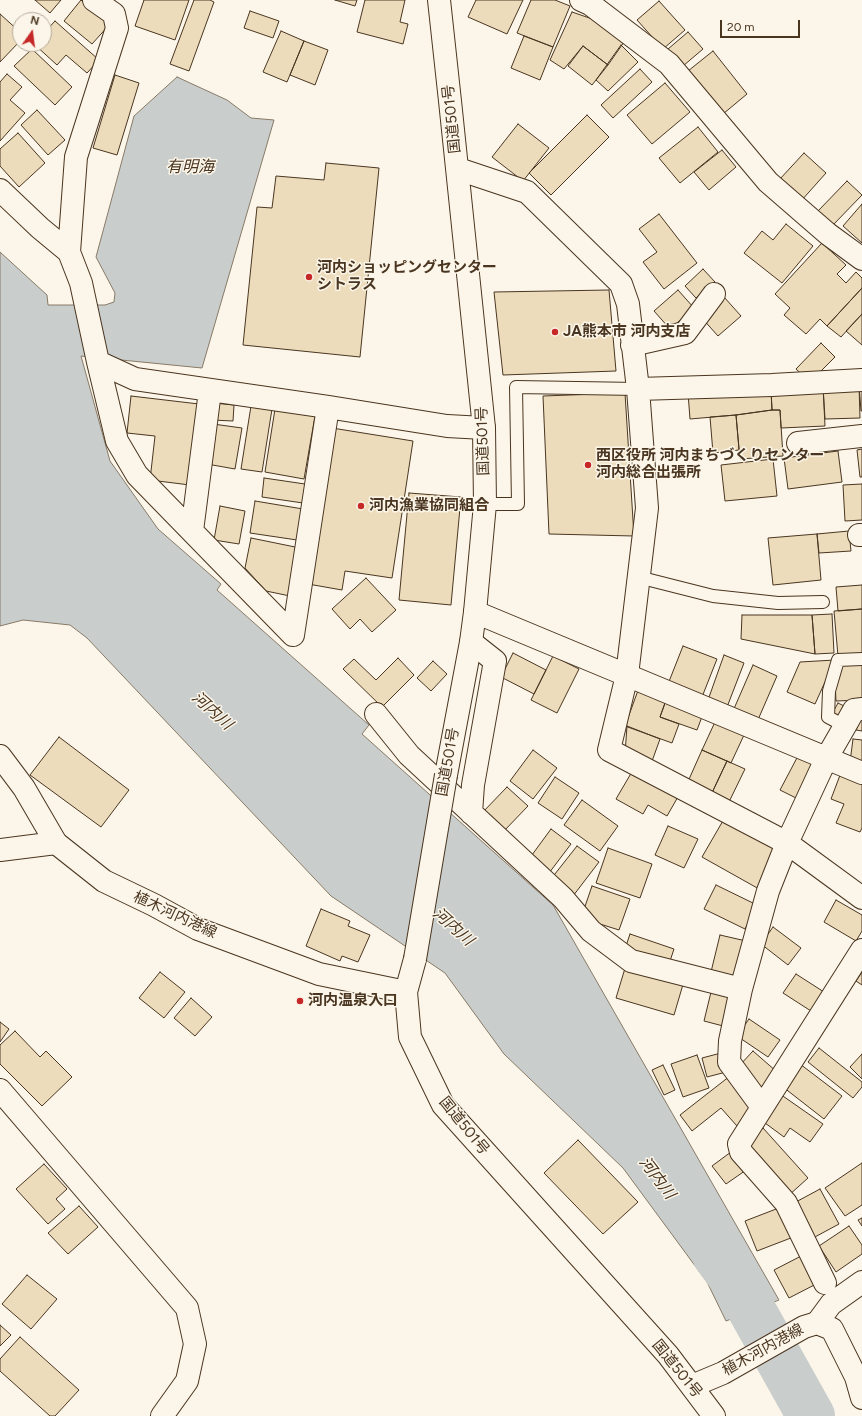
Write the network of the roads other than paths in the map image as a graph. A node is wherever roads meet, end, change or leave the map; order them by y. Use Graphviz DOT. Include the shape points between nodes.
graph roads {
  1 [pos="94,0"];
  2 [pos="438,0"];
  3 [pos="581,0"];
  4 [pos="458,169"];
  5 [pos="0,190"];
  6 [pos="69,252"];
  7 [pos="862,259"];
  8 [pos="714,294"];
  9 [pos="632,345"];
  10 [pos="98,362"];
  11 [pos="862,380"];
  12 [pos="638,389"];
  13 [pos="210,391"];
  14 [pos="328,407"];
  15 [pos="484,428"];
  16 [pos="862,436"];
  17 [pos="798,443"];
  18 [pos="485,504"];
  19 [pos="192,531"];
  20 [pos="638,576"];
  21 [pos="823,602"];
  22 [pos="474,612"];
  23 [pos="471,642"];
  24 [pos="862,658"];
  25 [pos="627,675"];
  26 [pos="862,709"];
  27 [pos="376,714"];
  28 [pos="845,726"];
  29 [pos="0,756"];
  30 [pos="826,759"];
  31 [pos="862,773"];
  32 [pos="471,812"];
  33 [pos="787,842"];
  34 [pos="56,843"];
  35 [pos="0,850"];
  36 [pos="862,898"];
  37 [pos="862,950"];
  38 [pos="741,989"];
  39 [pos="406,992"];
  40 [pos="0,1090"];
  41 [pos="762,1107"];
  42 [pos="862,1282"];
  43 [pos="825,1283"];
  44 [pos="811,1325"];
  45 [pos="692,1386"];
  46 [pos="862,1398"];
  47 [pos="162,1416"];
  48 [pos="714,1416"];
  1 -- 6 [label="main road" via="114,14 117,28 76,157"];
  2 -- 4 [label="main road, 国道501号"];
  3 -- 7 [label="main road" via="590,4 669,64 768,182 828,234"];
  4 -- 9 [label="main road" via="528,192 621,284 628,304"];
  4 -- 15 [label="main road, 国道501号"];
  5 -- 6 [label="main road"];
  6 -- 10 [label="main road" via="81,283"];
  8 -- 9 [label="main road" via="685,333"];
  9 -- 12 [label="main road"];
  10 -- 13 [label="main road" via="135,379"];
  10 -- 19 [label="main road" via="117,441 137,475"];
  11 -- 12 [label="main road"];
  12 -- 18 [label="lane" via="516,387 518,504"];
  12 -- 20 [label="main road" via="647,508"];
  13 -- 14 [label="main road"];
  13 -- 19 [label="main road"];
  14 -- 15 [label="main road" via="447,426"];
  14 -- 19 [label="main road" via="293,635"];
  15 -- 18 [label="main road, 国道501号"];
  16 -- 17 [label="main road"];
  18 -- 22 [label="main road, 国道501号"];
  20 -- 21 [label="lane" via="713,596 778,603"];
  20 -- 25 [label="main road"];
  22 -- 23 [label="main road, 国道501号"];
  22 -- 25 [label="main road"];
  23 -- 32 [label="main road" via="495,661 473,785"];
  23 -- 39 [label="main road, 国道501号, bridge" via="415,959"];
  24 -- 28 [label="lane" via="838,660 829,691 828,717"];
  25 -- 30 [label="main road"];
  25 -- 33 [label="main road" via="609,750"];
  26 -- 28 [label="main road" via="854,710"];
  27 -- 32 [label="main road" via="409,755"];
  28 -- 30 [label="main road"];
  29 -- 34 [label="main road, 植木河内港線" via="24,788"];
  30 -- 31 [label="main road"];
  30 -- 33 [label="main road"];
  32 -- 38 [label="main road" via="562,898 591,931 631,961"];
  33 -- 36 [label="main road"];
  33 -- 38 [label="main road" via="768,891"];
  34 -- 35 [label="main road"];
  34 -- 39 [label="main road, 植木河内港線" via="104,882 198,929 319,974"];
  37 -- 41 [label="main road"];
  38 -- 41 [label="main road" via="730,1041 729,1062"];
  39 -- 45 [label="main road, 国道501号" via="410,1037 443,1105 668,1355"];
  40 -- 47 [label="main road" via="187,1308 195,1344 187,1380"];
  41 -- 43 [label="main road" via="739,1144 741,1152 786,1203"];
  42 -- 44 [label="main road" via="831,1304"];
  44 -- 45 [label="main road, 植木河内港線" via="723,1373"];
  44 -- 46 [label="main road, 植木河内港線" via="832,1328 856,1377"];
  45 -- 48 [label="main road, 国道501号"];
}
